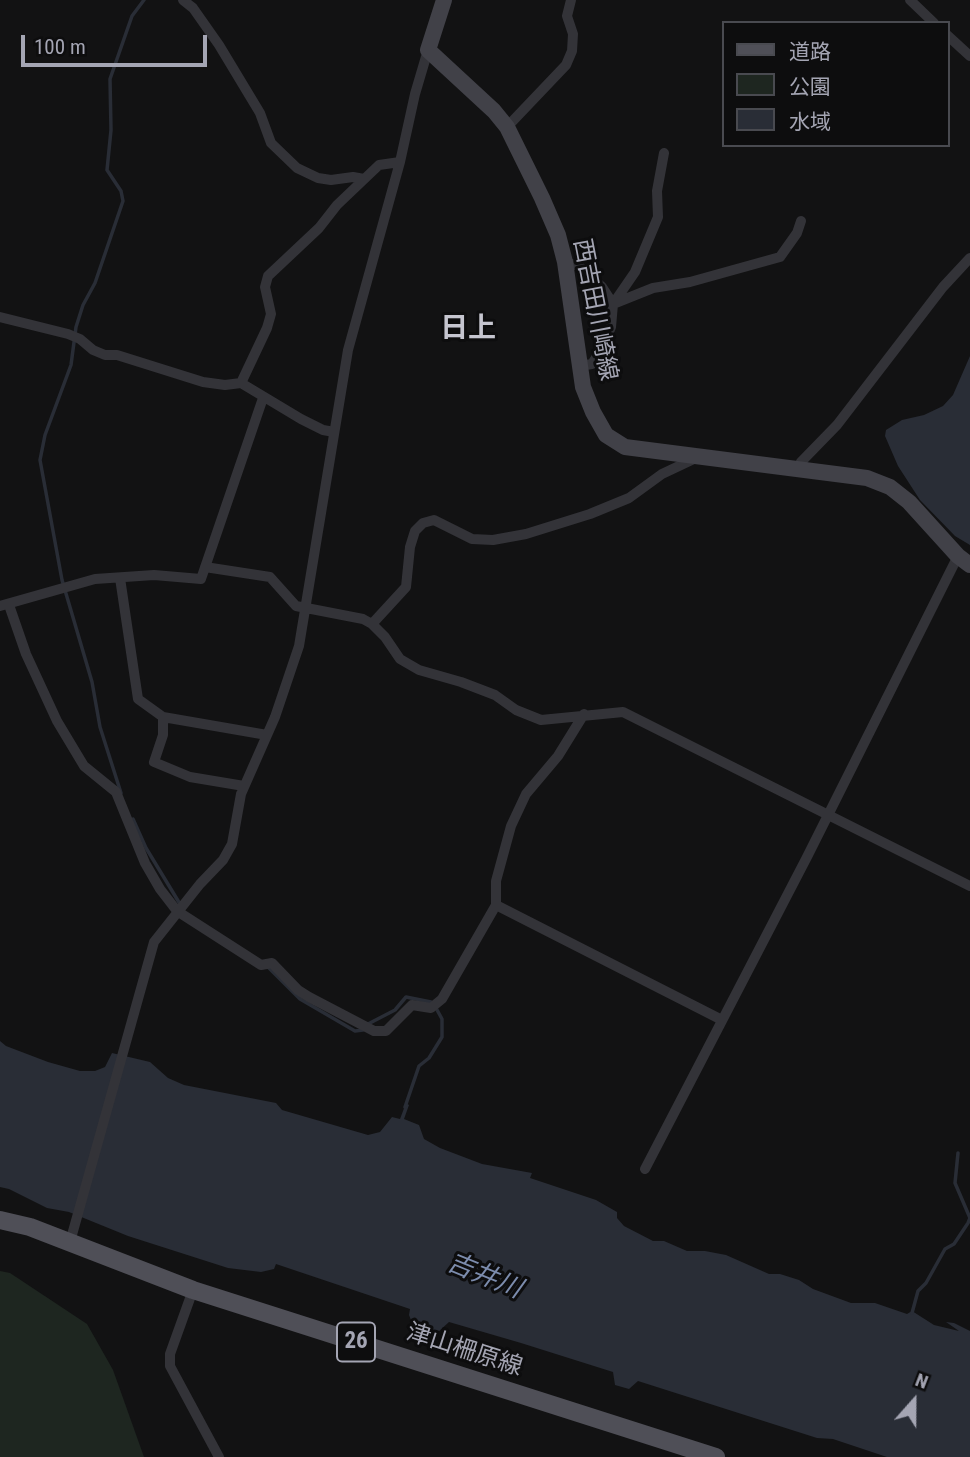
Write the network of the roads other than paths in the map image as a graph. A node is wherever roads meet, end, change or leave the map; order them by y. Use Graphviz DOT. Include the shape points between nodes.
graph roads {
  1 [pos="183,0"];
  2 [pos="444,0"];
  3 [pos="571,0"];
  4 [pos="910,0"];
  5 [pos="932,21"];
  6 [pos="949,37"];
  7 [pos="428,50"];
  8 [pos="970,56"];
  9 [pos="507,127"];
  10 [pos="664,153"];
  11 [pos="400,162"];
  12 [pos="363,179"];
  13 [pos="802,221"];
  14 [pos="970,258"];
  15 [pos="565,262"];
  16 [pos="613,304"];
  17 [pos="0,317"];
  18 [pos="579,366"];
  19 [pos="241,383"];
  20 [pos="262,398"];
  21 [pos="334,432"];
  22 [pos="700,456"];
  23 [pos="797,470"];
  24 [pos="964,560"];
  25 [pos="205,567"];
  26 [pos="120,578"];
  27 [pos="5,606"];
  28 [pos="303,609"];
  29 [pos="372,624"];
  30 [pos="584,714"];
  31 [pos="163,717"];
  32 [pos="267,734"];
  33 [pos="244,786"];
  34 [pos="828,814"];
  35 [pos="970,886"];
  36 [pos="496,905"];
  37 [pos="177,911"];
  38 [pos="722,1020"];
  39 [pos="645,1169"];
  40 [pos="0,1220"];
  41 [pos="70,1242"];
  42 [pos="193,1290"];
  43 [pos="219,1457"];
  44 [pos="716,1457"];
  1 -- 12 [label="street" via="219,45 260,113 271,143 297,168 318,178"];
  2 -- 7 [label="main road"];
  3 -- 9 [label="street" via="567,16 572,51 566,65"];
  4 -- 5 [label="street"];
  6 -- 8 [label="street"];
  7 -- 9 [label="main road, 西吉田川崎線"];
  7 -- 11 [label="street"];
  9 -- 15 [label="main road, 西吉田川崎線" via="558,235"];
  10 -- 16 [label="street" via="657,191 659,216 635,272"];
  11 -- 12 [label="street" via="379,165"];
  11 -- 21 [label="street" via="348,350"];
  12 -- 19 [label="street" via="268,276 265,288 271,314"];
  13 -- 16 [label="street" via="780,257 653,288"];
  14 -- 23 [label="street"];
  15 -- 16 [label="street" via="579,266"];
  15 -- 18 [label="main road, 西吉田川崎線"];
  16 -- 18 [label="street" via="611,327 601,350 592,364"];
  17 -- 19 [label="street" via="68,334 93,350 203,382"];
  18 -- 22 [label="main road, 西吉田川崎線" via="583,387 606,435 625,447"];
  19 -- 20 [label="street"];
  20 -- 21 [label="street"];
  20 -- 25 [label="street"];
  21 -- 28 [label="street"];
  22 -- 23 [label="main road, 西吉田川崎線"];
  22 -- 29 [label="street" via="662,474 629,498 526,534 472,539 434,520 423,523 410,547 406,587"];
  23 -- 24 [label="main road, 西吉田川崎線" via="867,478 890,488"];
  24 -- 34 [label="street"];
  25 -- 26 [label="street" via="201,579"];
  25 -- 28 [label="street" via="270,577"];
  26 -- 27 [label="street" via="95,579"];
  26 -- 31 [label="street" via="138,699"];
  27 -- 37 [label="street" via="71,746 83,766 116,792 145,863"];
  28 -- 29 [label="street"];
  28 -- 32 [label="street" via="299,646"];
  29 -- 30 [label="street" via="400,659 419,670 495,695 541,720"];
  30 -- 34 [label="street" via="624,712"];
  30 -- 36 [label="street" via="558,756 526,794 511,826 496,881"];
  31 -- 32 [label="street"];
  31 -- 33 [label="street" via="163,735 154,762 190,777"];
  32 -- 33 [label="street"];
  33 -- 37 [label="street" via="232,844"];
  34 -- 35 [label="street"];
  34 -- 38 [label="street"];
  36 -- 37 [label="street" via="442,999 430,1008 412,1005 386,1031 374,1031 309,997 272,963 261,965"];
  36 -- 38 [label="street"];
  37 -- 41 [label="street" via="154,942"];
  38 -- 39 [label="street"];
  40 -- 41 [label="main road, 津山柵原線 / 26"];
  41 -- 42 [label="main road, 津山柵原線 / 26"];
  42 -- 43 [label="street" via="170,1366"];
  42 -- 44 [label="main road, 津山柵原線 / 26"];
}
